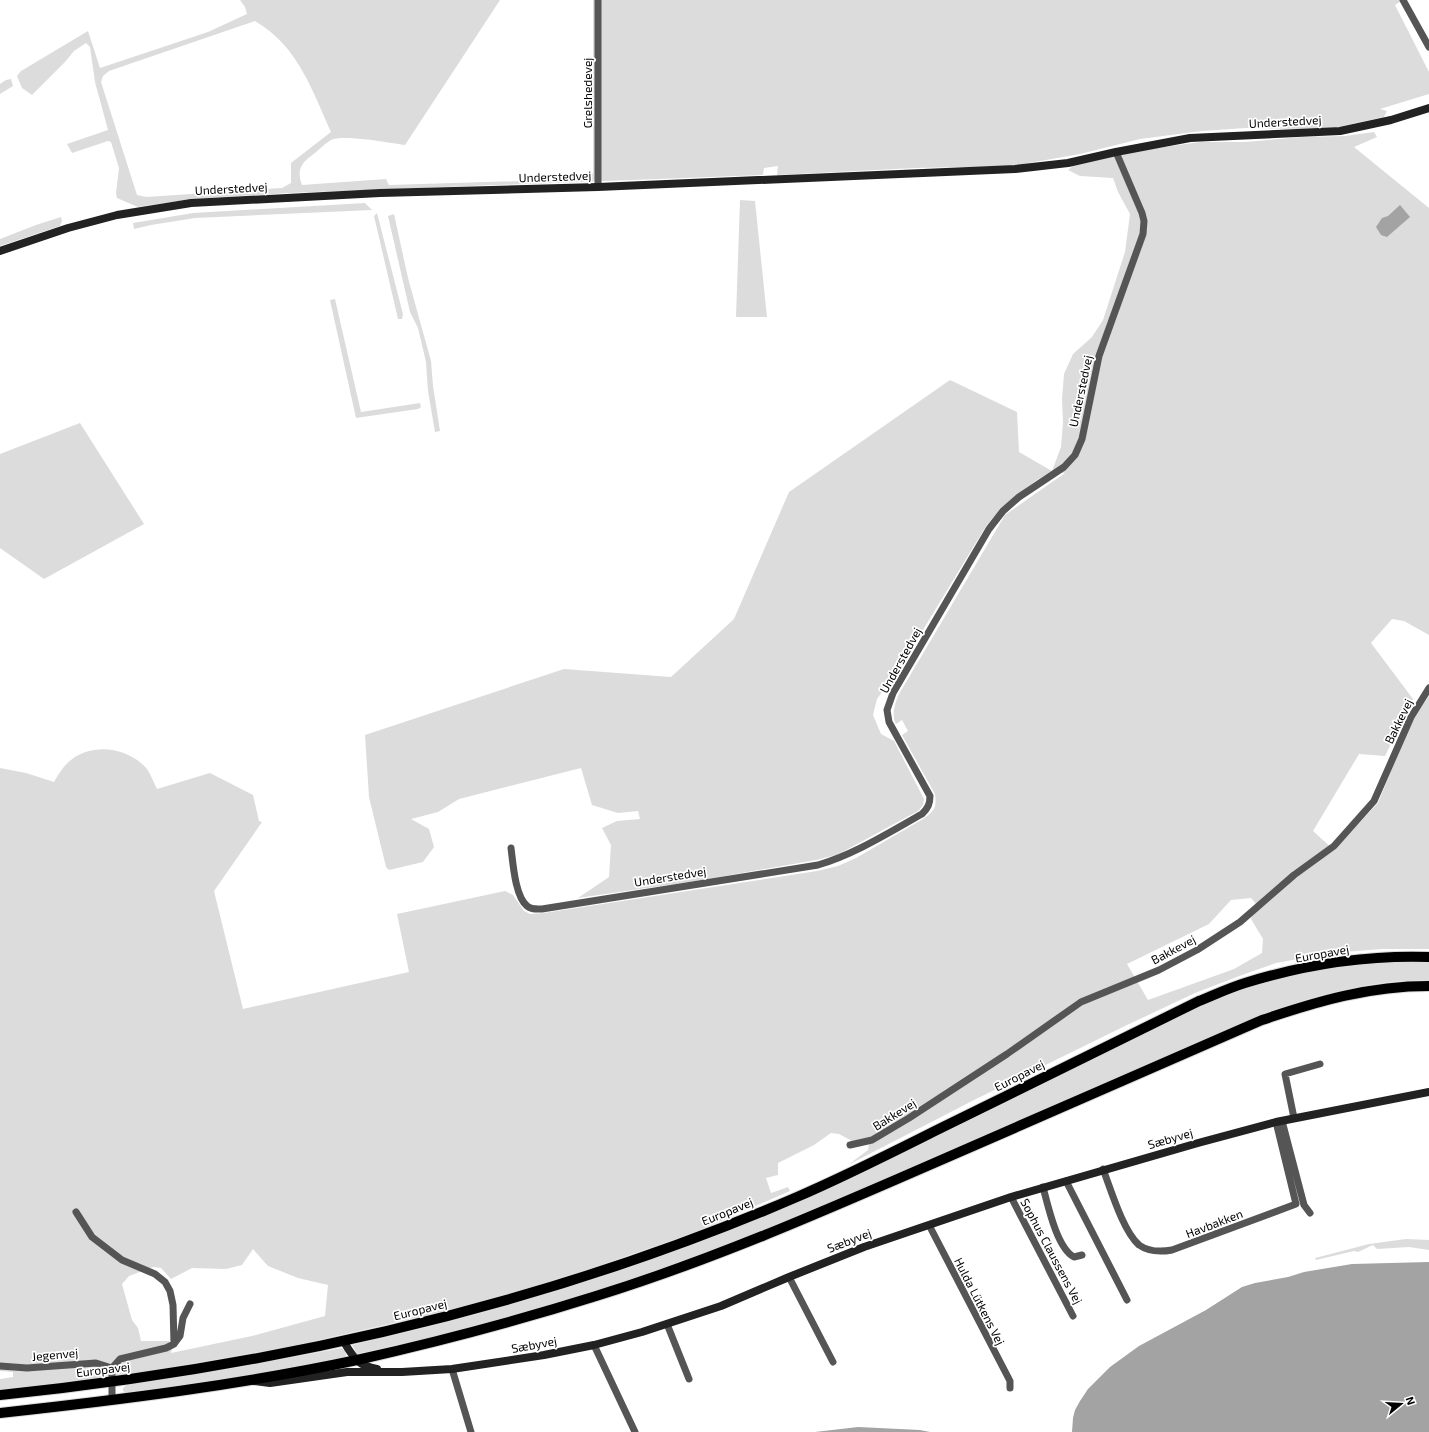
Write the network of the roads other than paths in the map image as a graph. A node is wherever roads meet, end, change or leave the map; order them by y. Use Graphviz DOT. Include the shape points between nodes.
graph roads {
  1 [pos="598,0"];
  2 [pos="1403,0"];
  3 [pos="1429,47"];
  4 [pos="1429,108"];
  5 [pos="1116,152"];
  6 [pos="598,186"];
  7 [pos="0,251"];
  8 [pos="1429,688"];
  9 [pos="511,848"];
  10 [pos="1429,957"];
  11 [pos="1429,986"];
  12 [pos="1320,1064"];
  13 [pos="1429,1092"];
  14 [pos="1294,1118"];
  15 [pos="1279,1122"];
  16 [pos="850,1145"];
  17 [pos="1103,1169"];
  18 [pos="1066,1181"];
  19 [pos="1044,1187"];
  20 [pos="1011,1197"];
  21 [pos="76,1212"];
  22 [pos="1310,1213"];
  23 [pos="929,1225"];
  24 [pos="1082,1255"];
  25 [pos="789,1276"];
  26 [pos="1127,1300"];
  27 [pos="190,1304"];
  28 [pos="1073,1316"];
  29 [pos="667,1324"];
  30 [pos="344,1342"];
  31 [pos="174,1344"];
  32 [pos="594,1345"];
  33 [pos="356,1360"];
  34 [pos="833,1362"];
  35 [pos="0,1366"];
  36 [pos="112,1368"];
  37 [pos="452,1369"];
  38 [pos="402,1372"];
  39 [pos="689,1379"];
  40 [pos="248,1380"];
  41 [pos="111,1381"];
  42 [pos="1010,1388"];
  43 [pos="0,1395"];
  44 [pos="112,1399"];
  45 [pos="0,1413"];
  46 [pos="471,1432"];
  47 [pos="635,1432"];
  1 -- 6 [label="street, Grelshedevej"];
  2 -- 3 [label="street"];
  4 -- 5 [label="street, Understedvej" via="1391,120 1340,131 1190,138"];
  5 -- 6 [label="street, Understedvej" via="1068,163 1014,169"];
  5 -- 9 [label="street, Understedvej" via="1142,213 1143,234 1099,356 1082,439 1075,455 1064,467 1020,497 1003,511 988,529 893,693 887,710 889,722 930,796 927,809 854,852 818,865 542,909 532,909 521,899 516,884"];
  6 -- 7 [label="street, Understedvej" via="380,193 191,203 143,210 82,224"];
  8 -- 16 [label="street, Bakkevej" via="1411,717 1374,801 1334,846 1294,875 1240,922 1197,950 1159,970 1081,1002 909,1118 872,1140"];
  10 -- 30 [label="main road, Europavej" via="1372,958 1333,963 1244,983 1185,1008 858,1169 696,1238 514,1298"];
  11 -- 33 [label="main road" via="1378,989 1342,996 1262,1020 804,1219 703,1260 598,1296 520,1319"];
  12 -- 14 [label="street" via="1285,1074"];
  13 -- 14 [label="street, Sæbyvej"];
  14 -- 15 [label="street, Sæbyvej"];
  15 -- 17 [label="street, Sæbyvej"];
  15 -- 17 [label="street, Havbakken" via="1296,1204 1172,1250 1150,1250 1132,1238"];
  15 -- 22 [label="street" via="1304,1205"];
  17 -- 18 [label="street, Sæbyvej"];
  18 -- 19 [label="street, Sæbyvej"];
  18 -- 26 [label="street"];
  19 -- 20 [label="street, Sæbyvej"];
  19 -- 24 [label="street" via="1056,1232 1068,1254 1074,1257"];
  20 -- 23 [label="street, Sæbyvej"];
  20 -- 28 [label="street, Sophus Claussens Vej"];
  21 -- 31 [label="street" via="92,1237 122,1260 155,1274 165,1282 173,1305"];
  23 -- 25 [label="street, Sæbyvej"];
  23 -- 42 [label="street, Hulda Lütkens Vej" via="1010,1381"];
  25 -- 29 [label="street, Sæbyvej" via="721,1306"];
  25 -- 34 [label="street"];
  27 -- 31 [label="street" via="183,1318 180,1336"];
  29 -- 32 [label="street, Sæbyvej"];
  29 -- 39 [label="street"];
  30 -- 33 [label="street"];
  30 -- 41 [label="main road, Europavej" via="191,1370"];
  31 -- 36 [label="street" via="120,1359"];
  32 -- 37 [label="street, Sæbyvej" via="544,1356"];
  32 -- 47 [label="street"];
  33 -- 38 [label="street, Sæbyvej" via="372,1368"];
  33 -- 40 [label="main road"];
  35 -- 36 [label="street, Jegenvej" via="27,1368 89,1362"];
  36 -- 41 [label="street"];
  37 -- 38 [label="street, Sæbyvej"];
  37 -- 46 [label="street"];
  38 -- 40 [label="street, Sæbyvej" via="347,1372 270,1384"];
  40 -- 44 [label="main road"];
  41 -- 43 [label="main road, Europavej"];
  41 -- 44 [label="street"];
  44 -- 45 [label="main road"];
}
